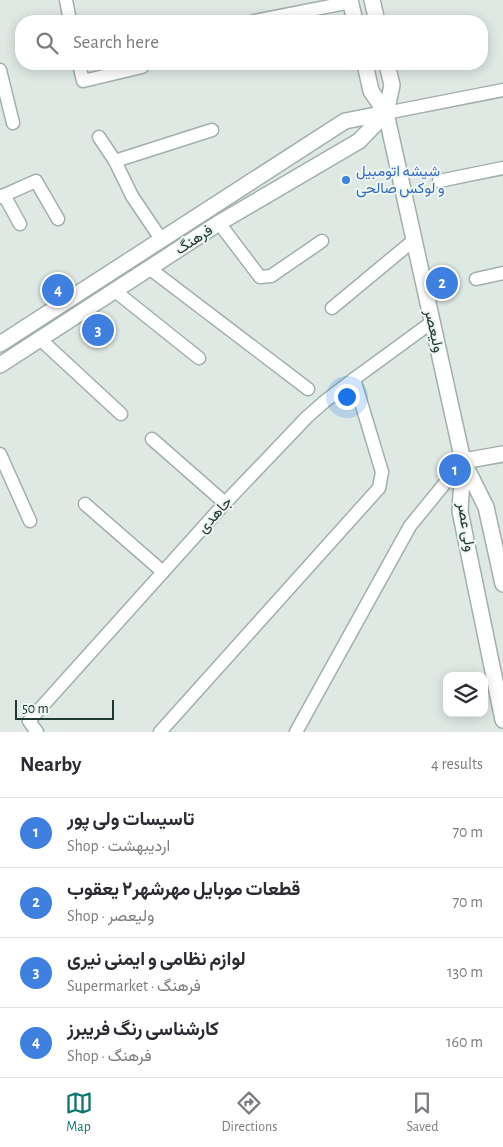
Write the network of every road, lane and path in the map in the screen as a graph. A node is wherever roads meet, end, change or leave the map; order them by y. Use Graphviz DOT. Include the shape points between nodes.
graph roads {
  1 [pos="66,0"];
  2 [pos="372,0"];
  3 [pos="350,1"];
  4 [pos="69,15"];
  5 [pos="283,15"];
  6 [pos="354,15"];
  7 [pos="376,15"];
  8 [pos="0,70"];
  9 [pos="81,70"];
  10 [pos="126,70"];
  11 [pos="366,70"];
  12 [pos="388,70"];
  13 [pos="503,90"];
  14 [pos="386,113"];
  15 [pos="13,123"];
  16 [pos="212,130"];
  17 [pos="99,136"];
  18 [pos="115,161"];
  19 [pos="503,168"];
  20 [pos="439,182"];
  21 [pos="2,196"];
  22 [pos="58,219"];
  23 [pos="20,224"];
  24 [pos="219,224"];
  25 [pos="161,239"];
  26 [pos="414,240"];
  27 [pos="322,241"];
  28 [pos="149,268"];
  29 [pos="503,273"];
  30 [pos="476,279"];
  31 [pos="115,291"];
  32 [pos="332,308"];
  33 [pos="432,322"];
  34 [pos="40,339"];
  35 [pos="0,344"];
  36 [pos="199,358"];
  37 [pos="0,365"];
  38 [pos="354,379"];
  39 [pos="308,389"];
  40 [pos="121,414"];
  41 [pos="152,439"];
  42 [pos="0,454"];
  43 [pos="503,454"];
  44 [pos="463,462"];
  45 [pos="225,503"];
  46 [pos="85,504"];
  47 [pos="30,521"];
  48 [pos="163,572"];
  49 [pos="503,584"];
  50 [pos="503,720"];
  51 [pos="37,732"];
  52 [pos="160,732"];
  53 [pos="296,732"];
  1 -- 4 [label="street"];
  2 -- 7 [label="street"];
  3 -- 5 [label="street"];
  3 -- 6 [label="street"];
  8 -- 15 [label="street"];
  9 -- 10 [label="street" via="83,81"];
  11 -- 14 [label="street, ولیعصر" via="371,91"];
  12 -- 14 [label="street, ولیعصر" via="392,85"];
  13 -- 14 [label="street, فرهنگ"];
  14 -- 24 [label="street, فرهنگ" via="359,141"];
  14 -- 25 [label="street, فرهنگ" via="345,121"];
  14 -- 26 [label="street, ولیعصر"];
  16 -- 18 [label="street"];
  17 -- 18 [label="street"];
  18 -- 25 [label="street" via="132,196"];
  19 -- 20 [label="street"];
  21 -- 22 [label="street" via="36,181"];
  21 -- 23 [label="street"];
  24 -- 27 [label="street" via="260,277 271,276"];
  24 -- 28 [label="street, فرهنگ"];
  25 -- 35 [label="street, فرهنگ"];
  26 -- 32 [label="street"];
  26 -- 33 [label="street, ولیعصر"];
  28 -- 31 [label="street, فرهنگ"];
  28 -- 39 [label="street"];
  29 -- 30 [label="street"];
  31 -- 34 [label="street, فرهنگ"];
  31 -- 36 [label="street"];
  33 -- 38 [label="street, جاهدی"];
  33 -- 44 [label="street, ولیعصر"];
  34 -- 37 [label="street, فرهنگ"];
  34 -- 40 [label="street"];
  38 -- 45 [label="street, جاهدی" via="307,417"];
  38 -- 52 [label="street" via="382,472 379,488"];
  41 -- 45 [label="street"];
  42 -- 47 [label="street"];
  43 -- 44 [label="street"];
  44 -- 49 [label="street, ولی عصر" via="486,507"];
  44 -- 50 [label="street, ولی عصر" via="460,511"];
  44 -- 53 [label="street" via="410,526"];
  45 -- 48 [label="street, جاهدی"];
  46 -- 48 [label="street"];
  48 -- 51 [label="street, جاهدی" via="29,721"];
}
